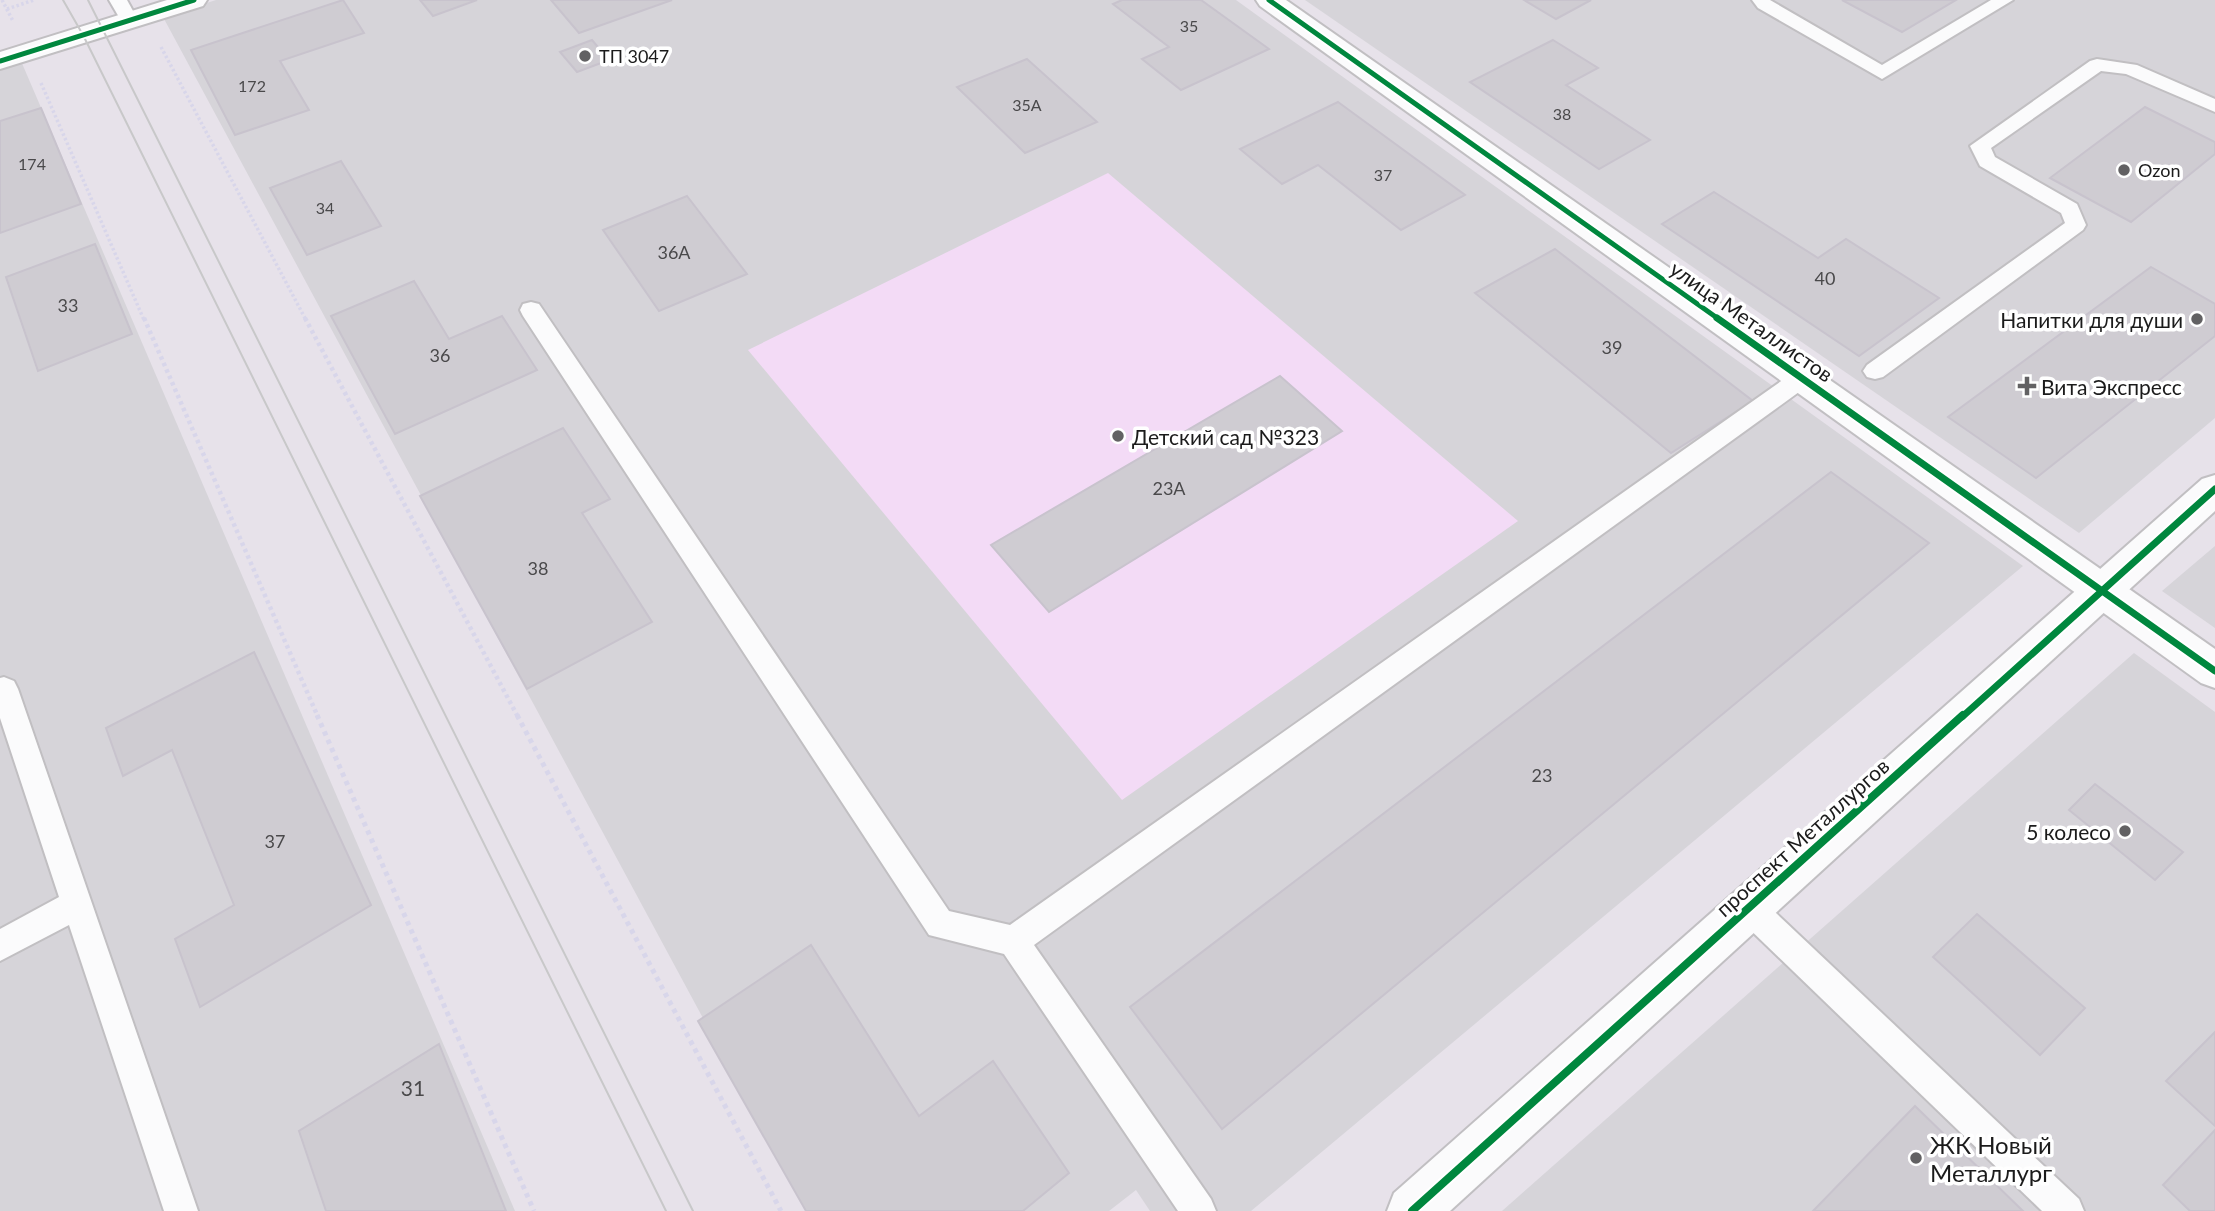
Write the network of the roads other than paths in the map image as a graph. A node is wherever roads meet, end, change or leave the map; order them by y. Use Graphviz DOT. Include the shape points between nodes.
graph roads {
  1 [pos="194,0"];
  2 [pos="1269,0"];
  3 [pos="1761,0"];
  4 [pos="2004,0"];
  5 [pos="130,12"];
  6 [pos="0,61"];
  7 [pos="2215,106"];
  8 [pos="531,310"];
  9 [pos="1875,371"];
  10 [pos="1802,378"];
  11 [pos="2215,489"];
  12 [pos="2102,590"];
  13 [pos="2215,671"];
  14 [pos="0,691"];
  15 [pos="77,904"];
  16 [pos="1749,908"];
  17 [pos="1013,941"];
  18 [pos="0,946"];
  19 [pos="181,1211"];
  20 [pos="1199,1211"];
  21 [pos="1412,1211"];
  22 [pos="2067,1211"];
  1 -- 5 [label="street"];
  2 -- 10 [label="street, улица Металлистов"];
  3 -- 4 [label="lane" via="1882,72"];
  5 -- 6 [label="street"];
  7 -- 9 [label="lane" via="2130,69 2097,65 1980,146 1987,161 2070,209 2076,225"];
  8 -- 17 [label="lane" via="940,924"];
  10 -- 12 [label="street, улица Металлистов"];
  10 -- 17 [label="lane"];
  11 -- 12 [label="street, проспект Металлургов"];
  12 -- 13 [label="street, улица Металлистов"];
  12 -- 16 [label="street, проспект Металлургов"];
  14 -- 15 [label="lane" via="4,689"];
  15 -- 18 [label="lane"];
  15 -- 19 [label="lane"];
  16 -- 21 [label="street, проспект Металлургов"];
  16 -- 22 [label="lane"];
  17 -- 20 [label="lane"];
}
